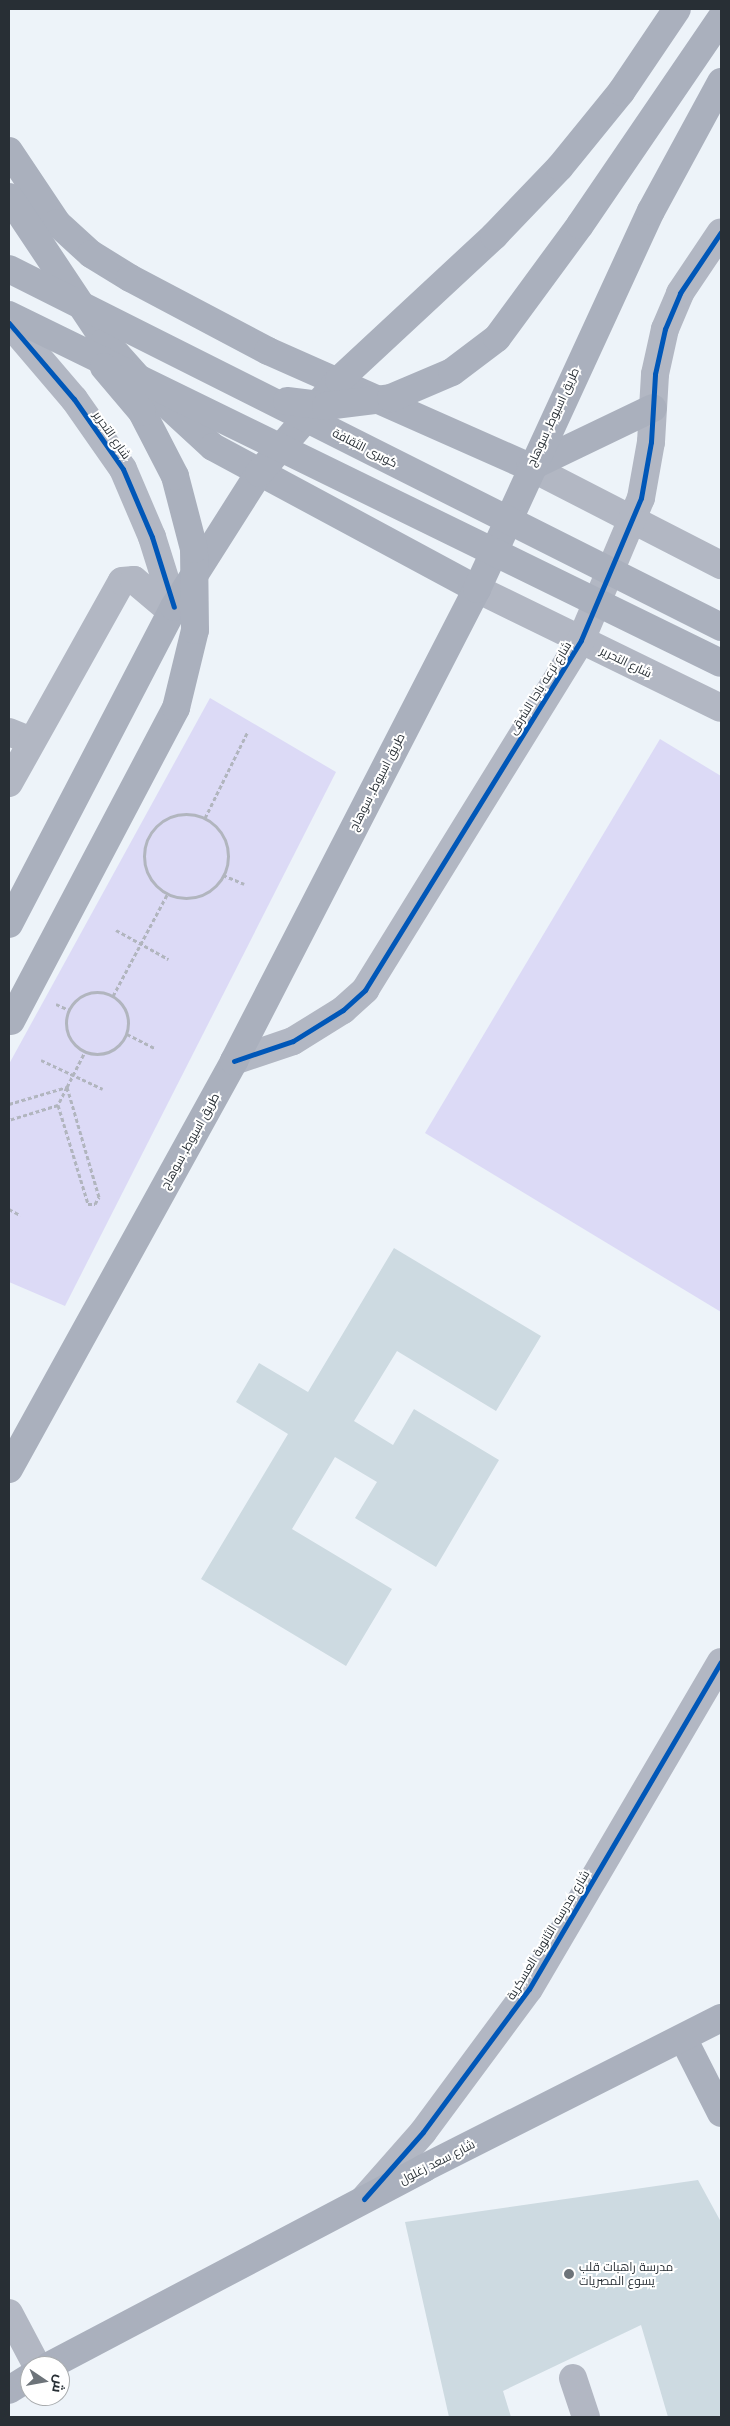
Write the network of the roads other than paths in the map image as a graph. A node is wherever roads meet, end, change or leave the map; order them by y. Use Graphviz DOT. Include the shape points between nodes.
graph roads {
  1 [pos="677,9"];
  2 [pos="721,18"];
  3 [pos="721,82"];
  4 [pos="9,151"];
  5 [pos="9,197"];
  6 [pos="721,232"];
  7 [pos="9,269"];
  8 [pos="9,315"];
  9 [pos="9,323"];
  10 [pos="95,357"];
  11 [pos="339,380"];
  12 [pos="260,395"];
  13 [pos="653,408"];
  14 [pos="530,467"];
  15 [pos="259,473"];
  16 [pos="634,519"];
  17 [pos="721,565"];
  18 [pos="476,589"];
  19 [pos="173,610"];
  20 [pos="721,627"];
  21 [pos="581,640"];
  22 [pos="721,663"];
  23 [pos="721,708"];
  24 [pos="20,736"];
  25 [pos="9,783"];
  26 [pos="9,924"];
  27 [pos="10,1023"];
  28 [pos="234,1061"];
  29 [pos="9,1469"];
  30 [pos="721,1662"];
  31 [pos="721,2018"];
  32 [pos="683,2038"];
  33 [pos="721,2113"];
  34 [pos="364,2199"];
  35 [pos="9,2313"];
  36 [pos="32,2356"];
  37 [pos="68,2356"];
  38 [pos="573,2378"];
  39 [pos="20,2383"];
  40 [pos="9,2390"];
  41 [pos="586,2417"];
  1 -- 11 [label="main road" via="621,92 560,167 494,236"];
  2 -- 12 [label="main road, bridge" via="515,316 475,356 422,387 359,404 317,405"];
  3 -- 14 [label="main road, طريق اسيوط, سوهاج" via="651,211"];
  4 -- 11 [label="main road" via="57,223 91,254 198,316"];
  5 -- 15 [label="main road" via="79,306 139,379 213,447"];
  6 -- 13 [label="street, شارع ترعه باجا الشرقى" via="700,260 665,329 655,374"];
  7 -- 12 [label="main road, كوبرى الثقافة, bridge"];
  8 -- 10 [label="main road, bridge"];
  9 -- 19 [label="street, شارع التحرير" via="74,399 122,469 152,537"];
  10 -- 22 [label="main road, bridge"];
  10 -- 27 [label="main road, bridge" via="142,412 175,476 194,549 195,630 176,708"];
  11 -- 14 [label="main road"];
  11 -- 15 [label="main road"];
  12 -- 20 [label="main road, كوبرى الثقافة, bridge"];
  13 -- 14 [label="main road"];
  13 -- 16 [label="street, شارع ترعه باجا الشرقى" via="646,476"];
  14 -- 16 [label="street"];
  14 -- 18 [label="main road, طريق اسيوط, سوهاج"];
  15 -- 18 [label="main road"];
  15 -- 19 [label="main road"];
  16 -- 17 [label="street"];
  16 -- 21 [label="street, شارع ترعه باجا الشرقى"];
  18 -- 21 [label="street, شارع التحرير"];
  18 -- 28 [label="main road, طريق اسيوط, سوهاج"];
  19 -- 24 [label="street" via="134,580 122,581"];
  19 -- 26 [label="main road"];
  21 -- 23 [label="street, شارع التحرير"];
  21 -- 28 [label="street, شارع ترعه باجا الشرقى" via="366,990 335,1015 293,1041"];
  24 -- 25 [label="street"];
  28 -- 29 [label="main road, طريق اسيوط, سوهاج"];
  30 -- 34 [label="street, شارع مدرسه الثانوية العسكرية" via="529,1989 423,2132"];
  31 -- 32 [label="main road, شارع سعد زغلول"];
  32 -- 33 [label="main road"];
  32 -- 34 [label="main road, شارع سعد زغلول"];
  34 -- 37 [label="main road, شارع سعد زغلول"];
  35 -- 36 [label="street"];
  38 -- 41 [label="street"];
  39 -- 40 [label="main road"];
}
